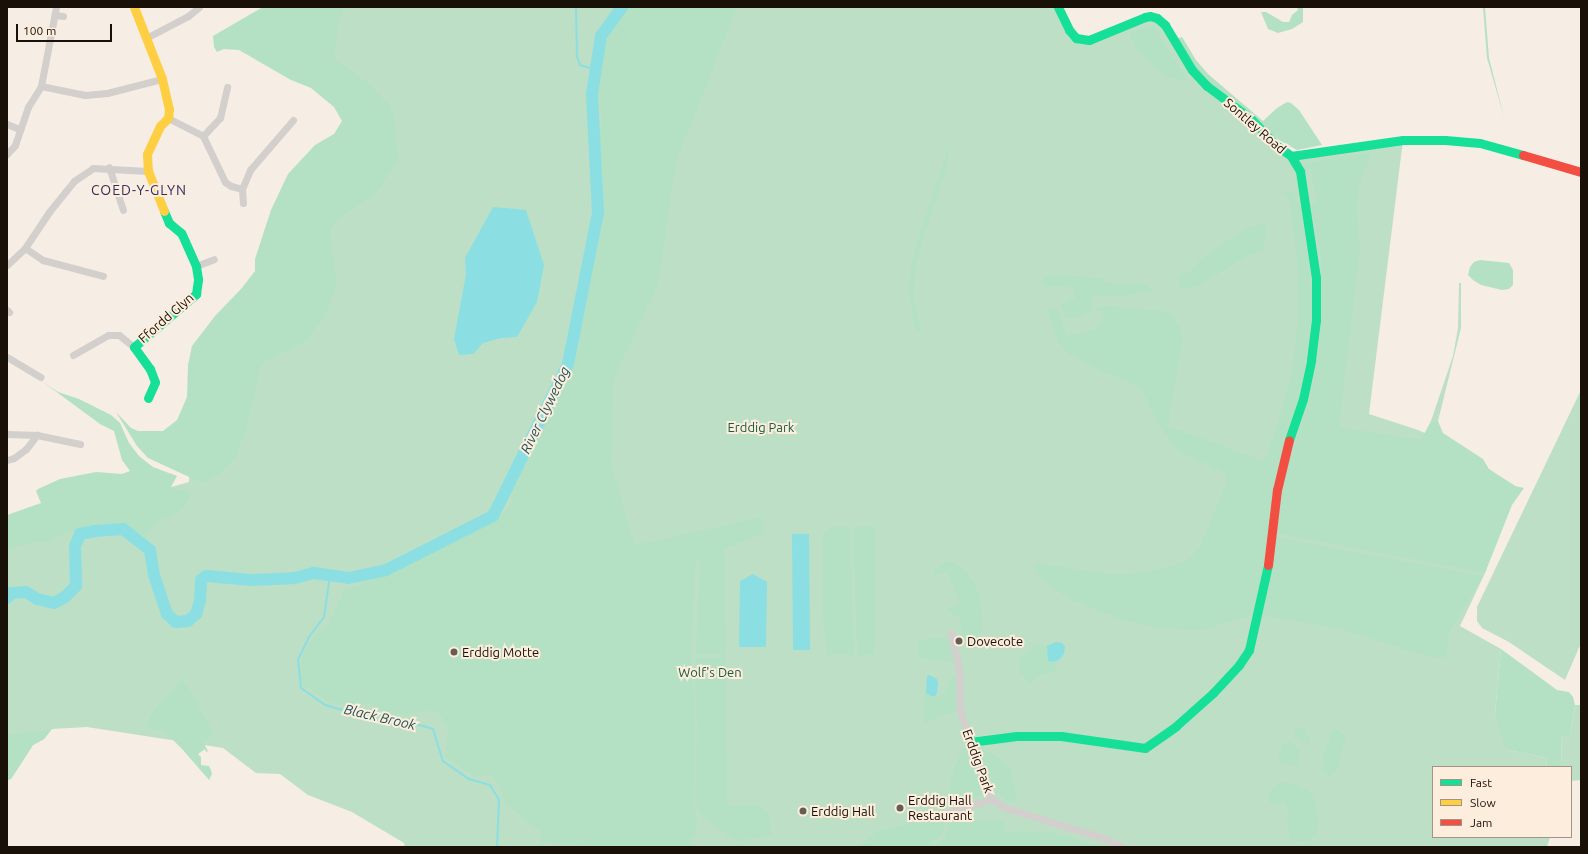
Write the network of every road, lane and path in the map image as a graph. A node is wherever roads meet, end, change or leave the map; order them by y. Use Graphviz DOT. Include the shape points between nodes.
graph roads {
  1 [pos="134,7"];
  2 [pos="199,7"];
  3 [pos="1058,7"];
  4 [pos="56,11"];
  5 [pos="63,16"];
  6 [pos="148,38"];
  7 [pos="162,79"];
  8 [pos="41,86"];
  9 [pos="227,87"];
  10 [pos="168,118"];
  11 [pos="293,120"];
  12 [pos="7,124"];
  13 [pos="20,129"];
  14 [pos="203,136"];
  15 [pos="7,154"];
  16 [pos="1291,156"];
  17 [pos="109,167"];
  18 [pos="148,171"];
  19 [pos="1581,172"];
  20 [pos="242,189"];
  21 [pos="243,203"];
  22 [pos="122,210"];
  23 [pos="25,248"];
  24 [pos="214,259"];
  25 [pos="7,265"];
  26 [pos="196,266"];
  27 [pos="103,276"];
  28 [pos="134,347"];
  29 [pos="73,355"];
  30 [pos="21,356"];
  31 [pos="7,357"];
  32 [pos="17,364"];
  33 [pos="40,377"];
  34 [pos="148,398"];
  35 [pos="7,434"];
  36 [pos="37,434"];
  37 [pos="80,444"];
  38 [pos="7,460"];
  39 [pos="951,632"];
  40 [pos="970,742"];
  41 [pos="992,799"];
  42 [pos="946,813"];
  43 [pos="1122,847"];
  1 -- 6 [label="street"];
  2 -- 6 [label="street"];
  3 -- 16 [label="street, Sontley Road" via="1069,30 1076,38 1089,40 1146,17 1157,18 1192,70 1207,86 1250,118 1276,145"];
  4 -- 5 [label="street"];
  4 -- 8 [label="street"];
  6 -- 7 [label="street"];
  7 -- 8 [label="street" via="107,93 85,95"];
  7 -- 10 [label="street" via="169,110"];
  8 -- 13 [label="street" via="28,107"];
  9 -- 14 [label="street" via="220,118"];
  10 -- 14 [label="street"];
  10 -- 18 [label="street, Ffordd Glyn" via="160,126 147,154"];
  11 -- 20 [label="street" via="250,170"];
  12 -- 13 [label="street"];
  13 -- 15 [label="street" via="15,145"];
  14 -- 20 [label="street" via="225,182"];
  16 -- 19 [label="street, Sontley Road" via="1403,140 1445,140 1480,143"];
  16 -- 40 [label="street" via="1300,171 1316,278 1316,320 1311,360 1277,490 1265,585 1249,650 1213,693 1176,726 1145,748 1061,736 1017,736"];
  17 -- 18 [label="street"];
  17 -- 22 [label="street"];
  17 -- 23 [label="street" via="93,168 74,181"];
  18 -- 26 [label="street, Ffordd Glyn" via="169,222 181,233"];
  20 -- 21 [label="street"];
  23 -- 25 [label="street"];
  23 -- 27 [label="street" via="43,260 91,277"];
  24 -- 26 [label="street"];
  26 -- 28 [label="street, Ffordd Glyn" via="196,294"];
  28 -- 29 [label="street, Ffordd Glyn" via="119,335 108,335"];
  28 -- 34 [label="street, Ffordd Glyn" via="150,369 155,382"];
  30 -- 32 [label="street"];
  31 -- 32 [label="street"];
  32 -- 33 [label="street"];
  35 -- 36 [label="street"];
  36 -- 37 [label="street"];
  36 -- 38 [label="street" via="26,449"];
  39 -- 40 [label="street, Erddig Park" via="959,670 960,712"];
  40 -- 41 [label="street, Erddig Park"];
  41 -- 42 [label="street"];
  41 -- 43 [label="street, Erddig Park" via="1006,808 1100,837"];
}
